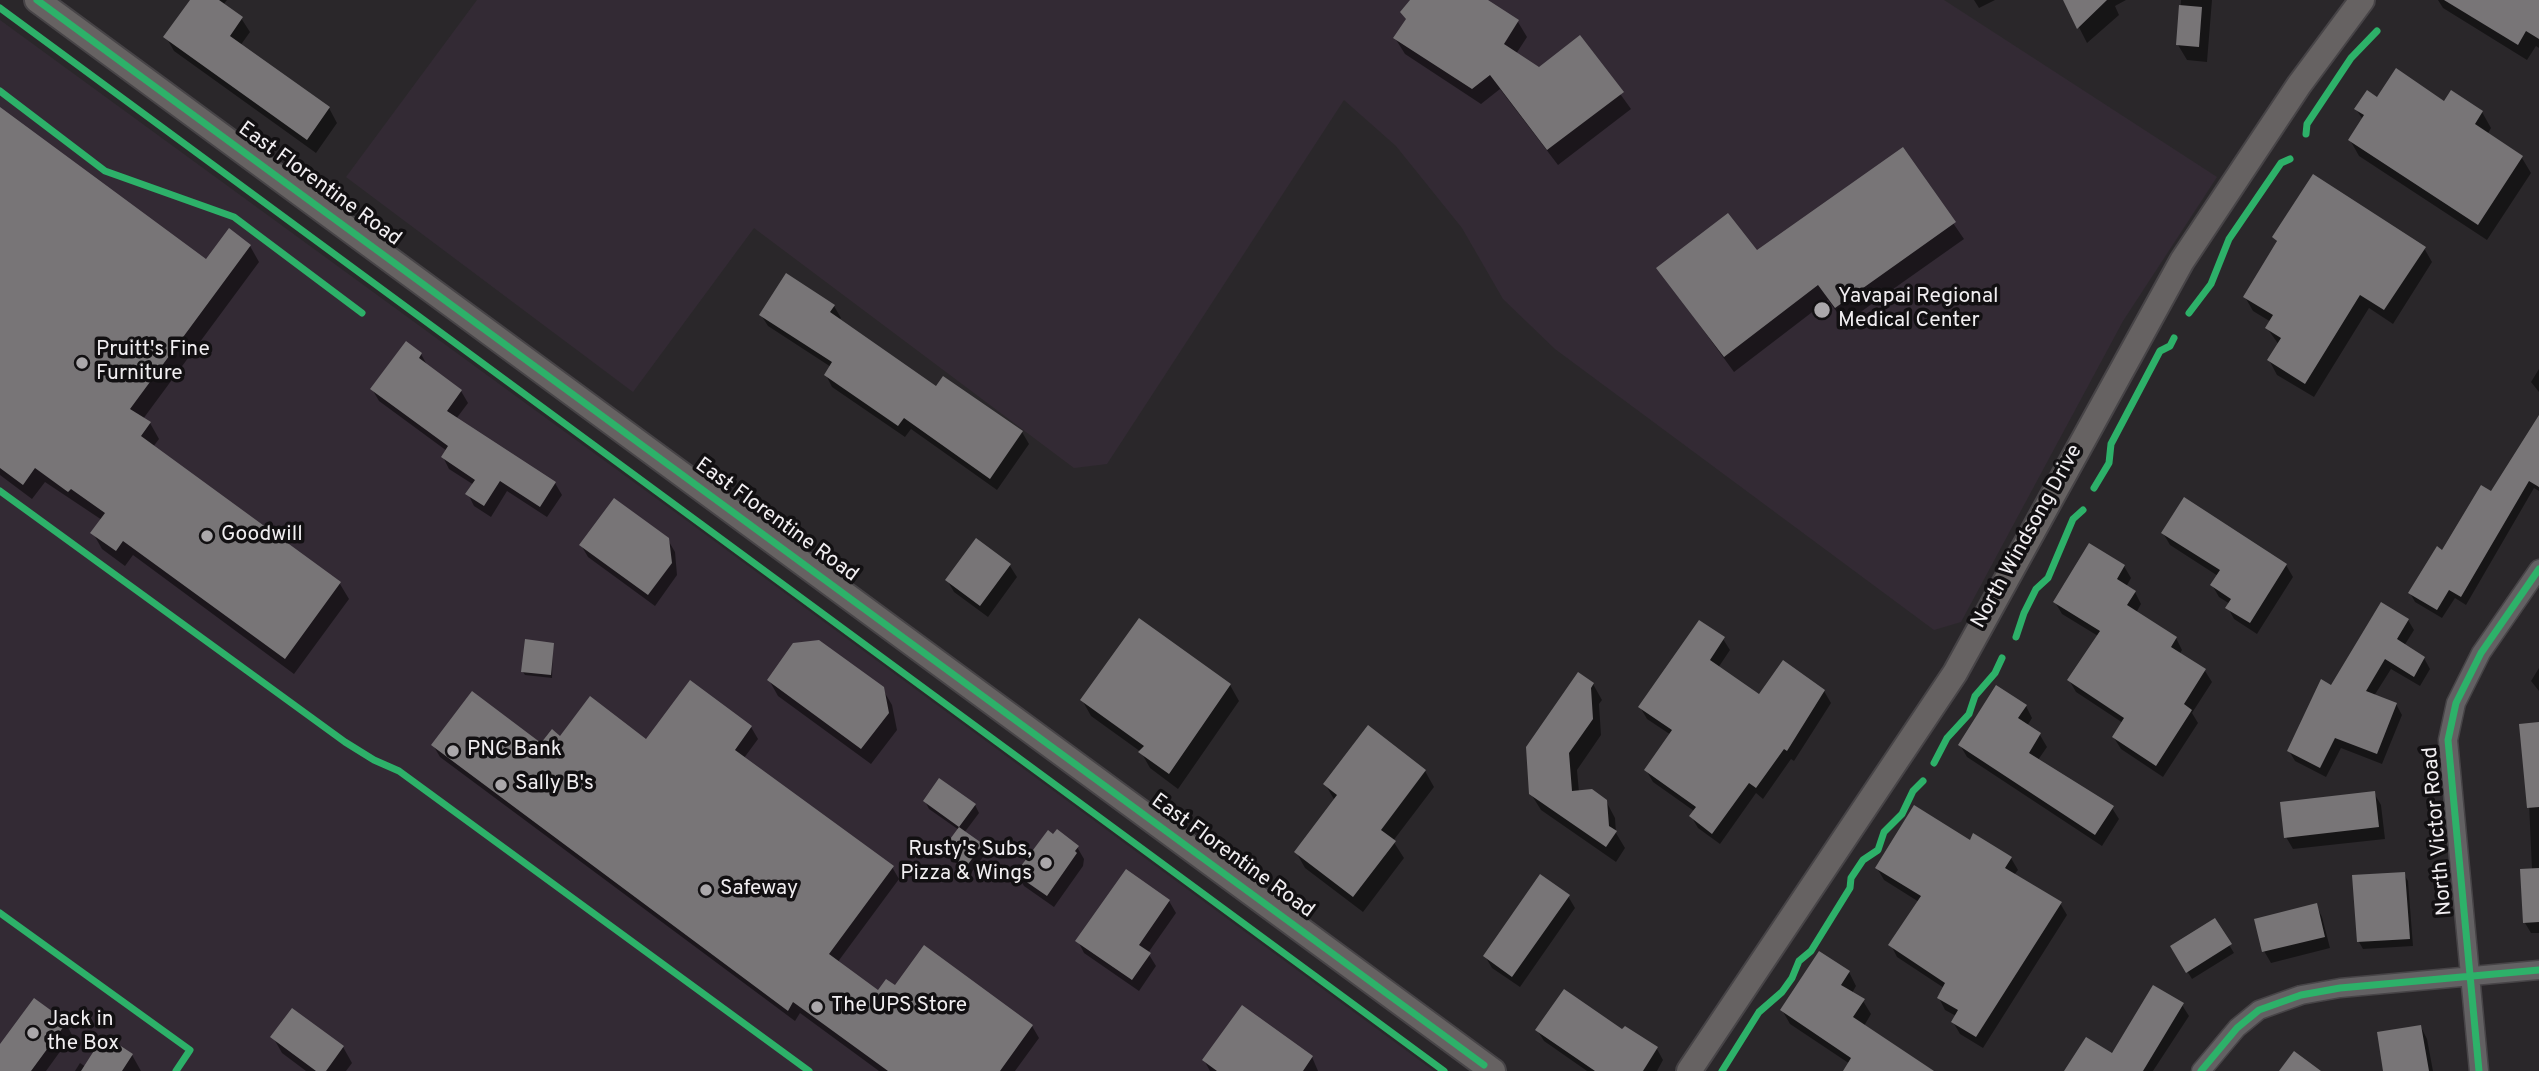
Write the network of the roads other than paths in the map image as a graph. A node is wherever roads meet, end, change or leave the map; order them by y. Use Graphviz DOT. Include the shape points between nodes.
graph roads {
  1 [pos="37,0"];
  2 [pos="2362,0"];
  3 [pos="2539,569"];
  4 [pos="2539,970"];
  5 [pos="2469,976"];
  6 [pos="1493,1071"];
  7 [pos="1689,1071"];
  8 [pos="2201,1071"];
  9 [pos="2479,1071"];
  1 -- 6 [label="street, East Florentine Road"];
  2 -- 7 [label="street, North Windsong Drive" via="2182,261 1955,673"];
  3 -- 5 [label="street, North Victor Road" via="2481,653 2456,703 2448,740"];
  4 -- 5 [label="street"];
  5 -- 8 [label="street" via="2301,995 2259,1010 2237,1028"];
  5 -- 9 [label="street, North Victor Road"];
}
